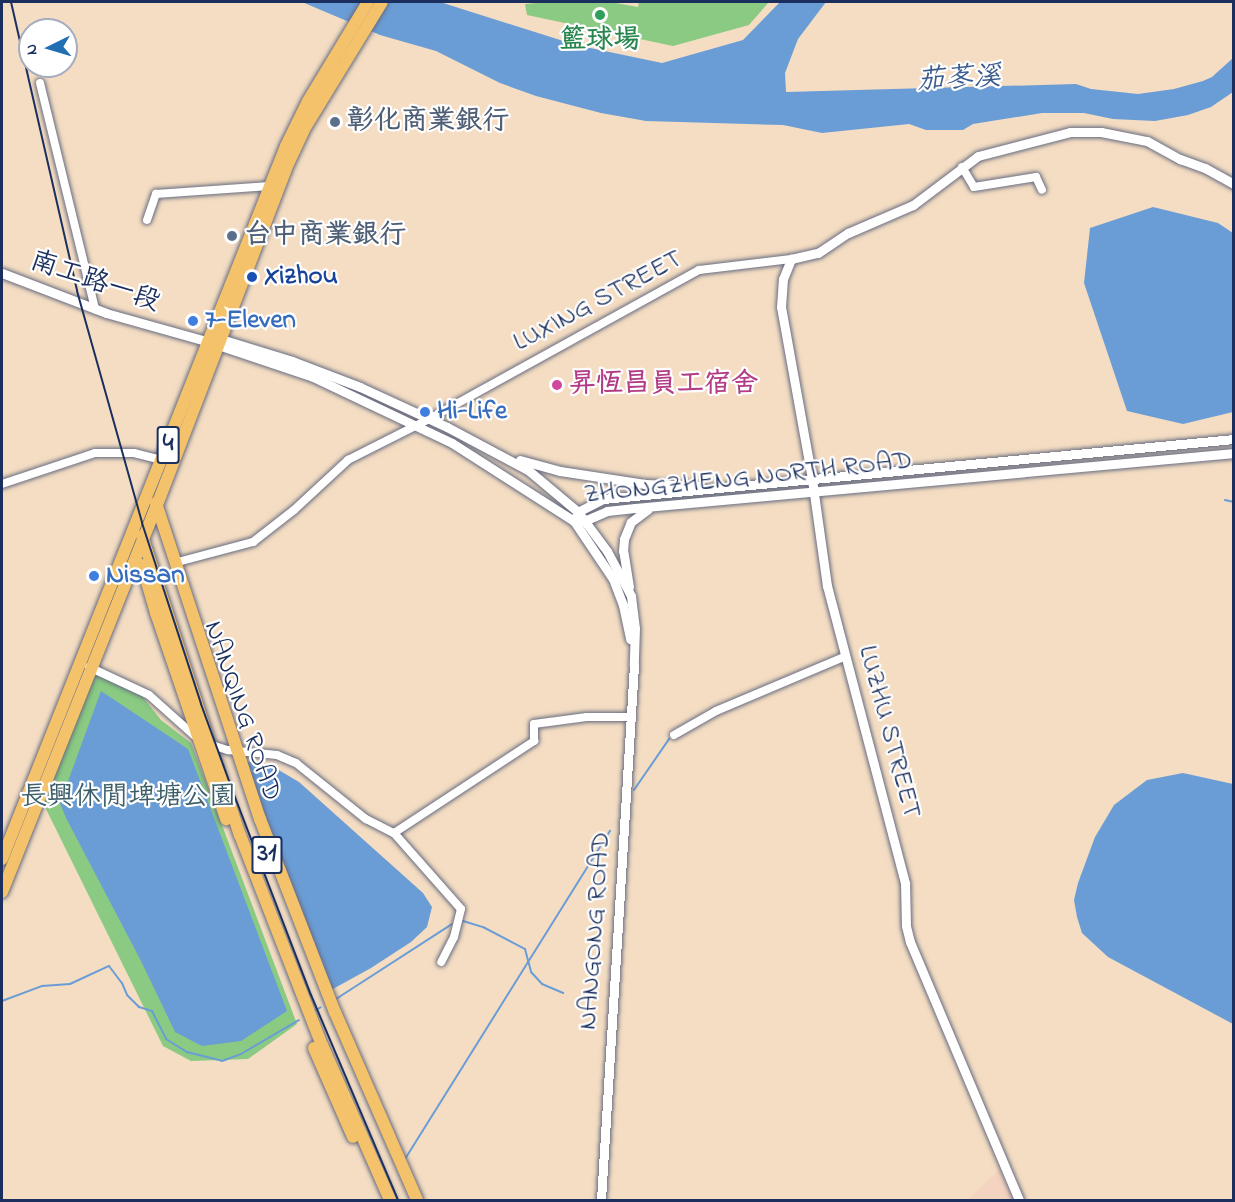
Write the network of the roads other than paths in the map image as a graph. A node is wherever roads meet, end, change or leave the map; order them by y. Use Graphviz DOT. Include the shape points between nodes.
graph roads {
  1 [pos="368,2"];
  2 [pos="382,2"];
  3 [pos="352,38"];
  4 [pos="40,83"];
  5 [pos="962,167"];
  6 [pos="1233,184"];
  7 [pos="270,186"];
  8 [pos="1042,190"];
  9 [pos="147,220"];
  10 [pos="791,259"];
  11 [pos="2,273"];
  12 [pos="94,309"];
  13 [pos="216,342"];
  14 [pos="429,419"];
  15 [pos="417,425"];
  16 [pos="1233,439"];
  17 [pos="493,450"];
  18 [pos="1233,453"];
  19 [pos="163,460"];
  20 [pos="812,479"];
  21 [pos="2,484"];
  22 [pos="719,488"];
  23 [pos="814,492"];
  24 [pos="151,502"];
  25 [pos="648,509"];
  26 [pos="578,518"];
  27 [pos="133,525"];
  28 [pos="140,544"];
  29 [pos="174,563"];
  30 [pos="631,596"];
  31 [pos="846,657"];
  32 [pos="85,665"];
  33 [pos="634,665"];
  34 [pos="631,717"];
  35 [pos="674,735"];
  36 [pos="204,742"];
  37 [pos="233,751"];
  38 [pos="394,833"];
  39 [pos="248,856"];
  40 [pos="2,859"];
  41 [pos="271,867"];
  42 [pos="287,886"];
  43 [pos="253,890"];
  44 [pos="2,892"];
  45 [pos="441,962"];
  46 [pos="345,1036"];
  47 [pos="351,1069"];
  48 [pos="387,1200"];
  49 [pos="409,1200"];
  50 [pos="417,1200"];
  51 [pos="601,1200"];
  52 [pos="1018,1200"];
  1 -- 3 [label="main road, 4"];
  2 -- 3 [label="main road, 4"];
  3 -- 7 [label="main road, 4" via="308,101"];
  3 -- 13 [label="main road, 4" via="289,162"];
  4 -- 12 [label="street"];
  5 -- 6 [label="street, LUXING STREET" via="978,156 1084,130 1147,141"];
  5 -- 8 [label="street" via="974,188 1036,177"];
  5 -- 10 [label="street, LUXING STREET" via="913,206 848,233 818,253"];
  7 -- 9 [label="street" via="156,194"];
  7 -- 13 [label="main road, 4"];
  10 -- 14 [label="street, LUXING STREET" via="699,270"];
  10 -- 20 [label="street, LUZHU STREET" via="783,279 781,307"];
  11 -- 12 [label="street, 南工路一段"];
  12 -- 13 [label="street, 南工路一段"];
  13 -- 14 [label="street, NANGONG ROAD" via="360,387"];
  13 -- 15 [label="street, NANGONG ROAD" via="313,377"];
  13 -- 19 [label="main road, 4"];
  13 -- 24 [label="main road, 4"];
  14 -- 15 [label="street, LUXING STREET"];
  14 -- 17 [label="street, NANGONG ROAD"];
  15 -- 26 [label="street, NANGONG ROAD"];
  15 -- 29 [label="street, LUXING STREET" via="348,460 253,542"];
  16 -- 20 [label="street, ZHONGZHENG NORTH ROAD"];
  17 -- 22 [label="street" via="531,464 577,474 645,484"];
  17 -- 26 [label="street, NANGONG ROAD" via="542,480"];
  18 -- 23 [label="street, ZHONGZHENG NORTH ROAD"];
  19 -- 21 [label="street" via="134,453 95,453"];
  19 -- 24 [label="main road, 4"];
  20 -- 22 [label="street, ZHONGZHENG NORTH ROAD"];
  20 -- 23 [label="street, LUZHU STREET"];
  22 -- 26 [label="street, ZHONGZHENG NORTH ROAD" via="603,499"];
  23 -- 25 [label="street, ZHONGZHENG NORTH ROAD"];
  23 -- 31 [label="street, LUZHU STREET" via="827,586"];
  24 -- 27 [label="main road, 4"];
  24 -- 28 [label="main road, 4"];
  24 -- 29 [label="main road, 31"];
  24 -- 37 [label="main road, NANQING ROAD / 31"];
  25 -- 26 [label="street, ZHONGZHENG NORTH ROAD" via="607,511"];
  25 -- 30 [label="street" via="632,522 624,539"];
  26 -- 30 [label="street, NANGONG ROAD" via="607,551"];
  26 -- 33 [label="street, NANGONG ROAD" via="613,579 623,605"];
  27 -- 28 [label="main road, NANQING ROAD / 31"];
  27 -- 32 [label="main road, 4"];
  28 -- 32 [label="main road, 4"];
  28 -- 36 [label="main road, NANQING ROAD / 31"];
  29 -- 37 [label="main road, 31"];
  30 -- 33 [label="street, NANGONG ROAD"];
  31 -- 35 [label="street" via="716,711"];
  31 -- 52 [label="street, LUZHU STREET" via="904,883 910,942"];
  32 -- 36 [label="street" via="149,695"];
  32 -- 40 [label="main road, 4"];
  32 -- 44 [label="main road, 4"];
  33 -- 34 [label="street, NANGONG ROAD"];
  34 -- 38 [label="street" via="586,717 534,724 534,741"];
  34 -- 51 [label="street, NANGONG ROAD"];
  36 -- 37 [label="street"];
  36 -- 39 [label="main road, NANQING ROAD / 31"];
  36 -- 43 [label="main road, 31"];
  37 -- 38 [label="street" via="277,755 296,763 366,819"];
  37 -- 41 [label="main road, NANQING ROAD / 31"];
  37 -- 42 [label="main road, 31"];
  38 -- 45 [label="street" via="461,909 454,937"];
  39 -- 43 [label="main road"];
  39 -- 48 [label="main road, NANQING ROAD / 31"];
  41 -- 42 [label="main road"];
  41 -- 47 [label="main road, NANQING ROAD / 31"];
  42 -- 46 [label="main road, 31"];
  43 -- 48 [label="main road, 31" via="324,1072 368,1170"];
  46 -- 47 [label="main road"];
  46 -- 50 [label="main road, 31"];
  47 -- 49 [label="main road, NANQING ROAD / 31"];
}
